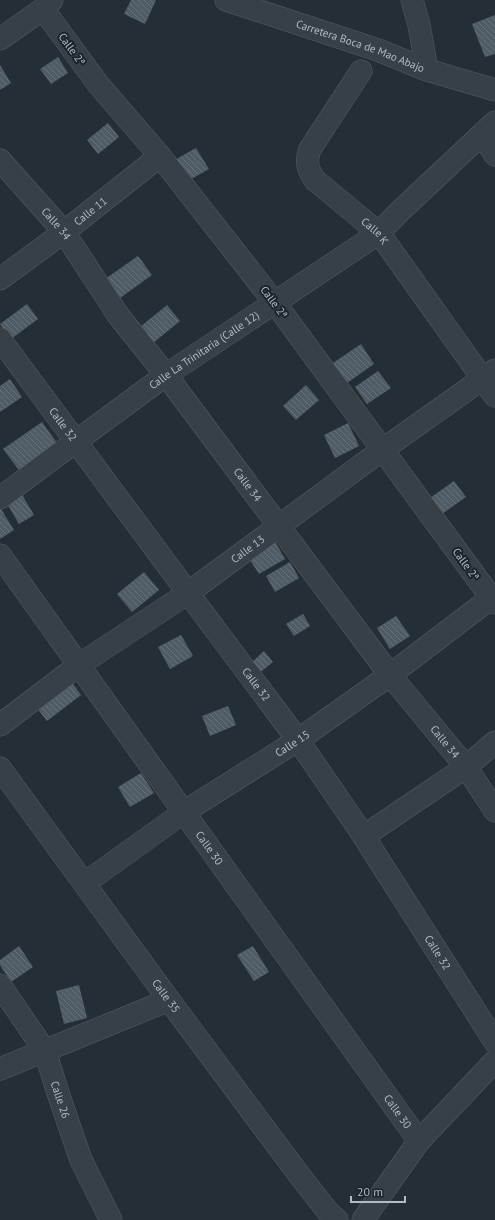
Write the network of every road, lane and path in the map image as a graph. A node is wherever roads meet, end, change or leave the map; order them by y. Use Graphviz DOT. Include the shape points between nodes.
graph roads {
  1 [pos="226,0"];
  2 [pos="412,0"];
  3 [pos="48,5"];
  4 [pos="0,39"];
  5 [pos="427,70"];
  6 [pos="361,71"];
  7 [pos="495,90"];
  8 [pos="489,128"];
  9 [pos="160,156"];
  10 [pos="495,156"];
  11 [pos="0,160"];
  12 [pos="64,232"];
  13 [pos="379,233"];
  14 [pos="0,279"];
  15 [pos="275,303"];
  16 [pos="0,339"];
  17 [pos="166,375"];
  18 [pos="491,382"];
  19 [pos="75,442"];
  20 [pos="382,450"];
  21 [pos="0,498"];
  22 [pos="278,526"];
  23 [pos="0,555"];
  24 [pos="188,593"];
  25 [pos="494,599"];
  26 [pos="78,665"];
  27 [pos="390,675"];
  28 [pos="0,725"];
  29 [pos="298,740"];
  30 [pos="495,742"];
  31 [pos="466,767"];
  32 [pos="0,768"];
  33 [pos="495,811"];
  34 [pos="184,812"];
  35 [pos="364,836"];
  36 [pos="84,883"];
  37 [pos="0,985"];
  38 [pos="169,1000"];
  39 [pos="495,1042"];
  40 [pos="45,1051"];
  41 [pos="495,1060"];
  42 [pos="0,1069"];
  43 [pos="419,1141"];
  44 [pos="111,1220"];
  45 [pos="337,1220"];
  46 [pos="363,1220"];
  1 -- 5 [label="street, Carretera Boca de Mao Abajo" via="378,50"];
  2 -- 5 [label="street"];
  3 -- 4 [label="street"];
  3 -- 9 [label="street, Calle 2ª" via="98,84"];
  5 -- 7 [label="street, Carretera Boca de Mao Abajo"];
  6 -- 13 [label="street, Calle K" via="310,150 307,167 316,181"];
  8 -- 10 [label="street"];
  8 -- 13 [label="street, Calle La Trinitaria (Calle 12)" via="396,214"];
  9 -- 12 [label="street, Calle 11"];
  9 -- 15 [label="street, Calle 2ª"];
  11 -- 12 [label="street, Calle 34"];
  12 -- 14 [label="street, Calle 11"];
  12 -- 17 [label="street, Calle 34" via="118,315"];
  13 -- 15 [label="street, Calle La Trinitaria (Calle 12)"];
  13 -- 18 [label="street, Calle K"];
  15 -- 17 [label="street, Calle La Trinitaria (Calle 12)"];
  15 -- 20 [label="street, Calle 2ª"];
  16 -- 19 [label="street, Calle 32"];
  17 -- 19 [label="street, Calle La Trinitaria (Calle 12)"];
  17 -- 22 [label="street, Calle 34"];
  18 -- 20 [label="street, Calle 13"];
  19 -- 21 [label="street, Calle La Trinitaria (Calle 12)"];
  19 -- 24 [label="street, Calle 32"];
  20 -- 22 [label="street, Calle 13"];
  20 -- 25 [label="street, Calle 2ª"];
  22 -- 24 [label="street, Calle 13"];
  22 -- 27 [label="street, Calle 34"];
  23 -- 26 [label="street, Calle 30"];
  24 -- 26 [label="street, Calle 13"];
  24 -- 29 [label="street, Calle 32"];
  25 -- 27 [label="street, Calle 15"];
  26 -- 28 [label="street, Calle 13"];
  26 -- 34 [label="street, Calle 30"];
  27 -- 29 [label="street, Calle 15"];
  27 -- 31 [label="street, Calle 34"];
  29 -- 34 [label="street, Calle 15"];
  29 -- 35 [label="street, Calle 32"];
  30 -- 31 [label="street"];
  31 -- 33 [label="street, Calle 34"];
  31 -- 35 [label="street"];
  32 -- 36 [label="street, Calle 35"];
  34 -- 36 [label="street, Calle 15"];
  34 -- 43 [label="street, Calle 30"];
  35 -- 39 [label="street, Calle 32"];
  36 -- 38 [label="street, Calle 35"];
  37 -- 40 [label="street, Calle 26"];
  38 -- 40 [label="street"];
  38 -- 45 [label="street, Calle 35" via="300,1176"];
  40 -- 42 [label="street"];
  40 -- 44 [label="street, Calle 26" via="81,1160"];
  41 -- 43 [label="street"];
  43 -- 46 [label="street"];
}
